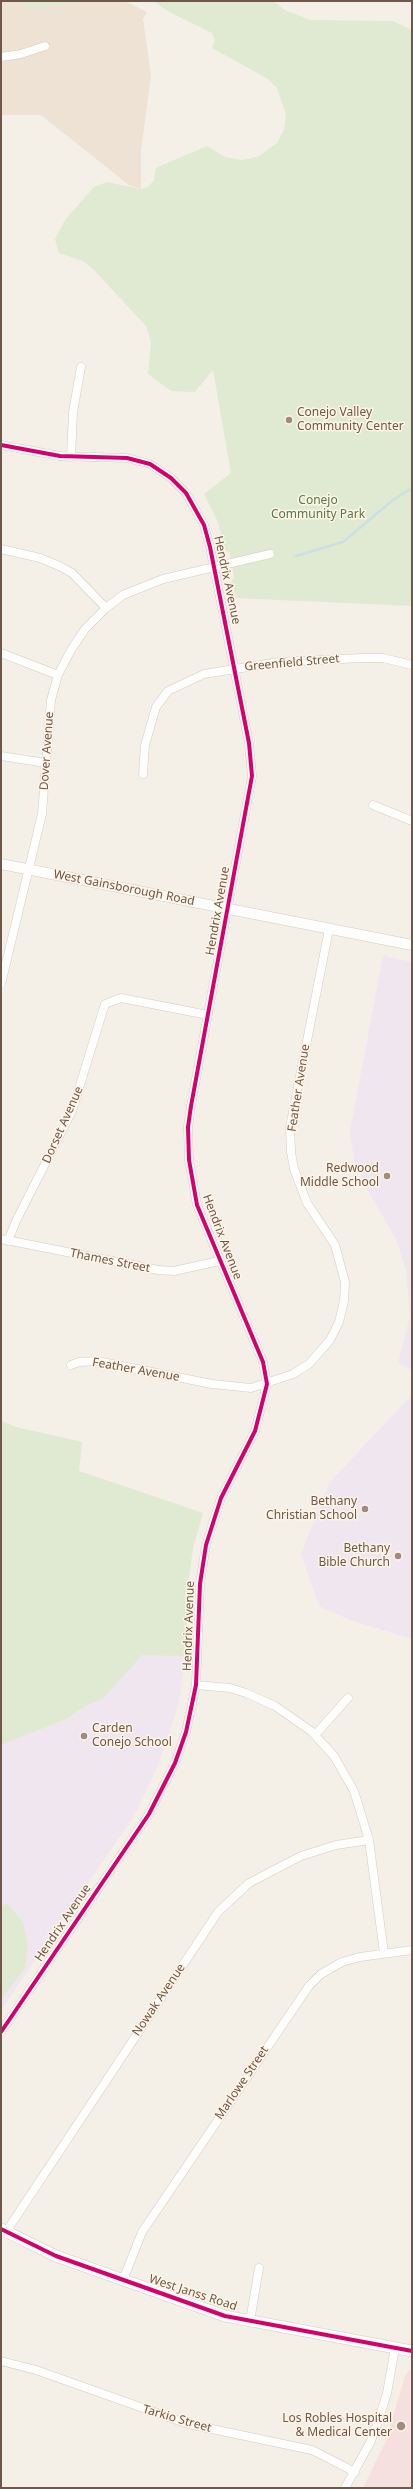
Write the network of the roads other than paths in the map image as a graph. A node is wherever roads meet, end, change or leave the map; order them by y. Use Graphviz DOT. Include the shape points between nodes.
graph roads {
  1 [pos="45,46"];
  2 [pos="1,57"];
  3 [pos="81,368"];
  4 [pos="1,445"];
  5 [pos="71,457"];
  6 [pos="1,549"];
  7 [pos="270,554"];
  8 [pos="214,567"];
  9 [pos="106,608"];
  10 [pos="1,653"];
  11 [pos="412,665"];
  12 [pos="235,668"];
  13 [pos="58,675"];
  14 [pos="1,756"];
  15 [pos="46,763"];
  16 [pos="143,774"];
  17 [pos="373,805"];
  18 [pos="412,820"];
  19 [pos="1,864"];
  20 [pos="29,869"];
  21 [pos="228,908"];
  22 [pos="329,929"];
  23 [pos="412,945"];
  24 [pos="2,973"];
  25 [pos="1,984"];
  26 [pos="208,1015"];
  27 [pos="5,1240"];
  28 [pos="219,1260"];
  29 [pos="71,1365"];
  30 [pos="267,1384"];
  31 [pos="196,1685"];
  32 [pos="348,1698"];
  33 [pos="315,1735"];
  34 [pos="369,1840"];
  35 [pos="412,1950"];
  36 [pos="384,1953"];
  37 [pos="1,2032"];
  38 [pos="3,2230"];
  39 [pos="259,2268"];
  40 [pos="123,2280"];
  41 [pos="250,2321"];
  42 [pos="395,2348"];
  43 [pos="412,2351"];
  44 [pos="1,2361"];
  45 [pos="355,2472"];
  46 [pos="345,2488"];
  1 -- 2 [label="street"];
  3 -- 5 [label="street" via="73,412"];
  4 -- 5 [label="street, Hendrix Avenue"];
  5 -- 8 [label="street, Hendrix Avenue" via="127,458 150,464 171,478 196,508 206,532"];
  6 -- 9 [label="street" via="40,558 72,573"];
  7 -- 8 [label="street, Dover Avenue"];
  8 -- 9 [label="street, Dover Avenue" via="163,579 124,596"];
  8 -- 12 [label="street, Hendrix Avenue"];
  9 -- 13 [label="street, Dover Avenue" via="85,629"];
  10 -- 13 [label="street"];
  11 -- 12 [label="street, Greenfield Street" via="383,658 362,658 279,662"];
  12 -- 16 [label="street, Greenfield Street" via="204,674 168,691 156,707 150,724"];
  12 -- 21 [label="street, Hendrix Avenue" via="249,743 252,776"];
  13 -- 15 [label="street, Dover Avenue" via="48,716"];
  14 -- 15 [label="street"];
  15 -- 20 [label="street, Dover Avenue" via="43,809"];
  17 -- 18 [label="street"];
  19 -- 20 [label="street, West Gainsborough Road"];
  20 -- 21 [label="street, West Gainsborough Road"];
  20 -- 24 [label="street, Dover Avenue"];
  21 -- 22 [label="street, West Gainsborough Road"];
  21 -- 26 [label="street, Hendrix Avenue"];
  22 -- 23 [label="street, West Gainsborough Road"];
  22 -- 30 [label="street, Feather Avenue" via="294,1102 290,1152 307,1203 336,1245 345,1282 344,1301 339,1322 321,1352 309,1364 293,1374"];
  24 -- 25 [label="street, Dover Avenue"];
  26 -- 27 [label="street, Dorset Avenue" via="121,998 105,1004 72,1111"];
  26 -- 28 [label="street, Hendrix Avenue" via="188,1127 189,1160 197,1205"];
  27 -- 28 [label="street, Thames Street" via="158,1270 174,1271"];
  28 -- 30 [label="street, Hendrix Avenue" via="263,1362"];
  29 -- 30 [label="street, Feather Avenue" via="97,1360 212,1384 251,1388"];
  30 -- 31 [label="street, Hendrix Avenue" via="255,1431 221,1498 206,1545 200,1584"];
  31 -- 33 [label="street" via="246,1693 275,1706"];
  31 -- 37 [label="street, Hendrix Avenue" via="186,1732 175,1763 149,1814"];
  32 -- 33 [label="street"];
  33 -- 34 [label="street" via="334,1756 349,1780"];
  34 -- 36 [label="street"];
  34 -- 38 [label="street, Nowak Avenue" via="336,1846 287,1863 249,1883 218,1912"];
  35 -- 36 [label="street, Marlowe Street"];
  36 -- 40 [label="street, Marlowe Street" via="342,1962 321,1974 309,1986 142,2232"];
  38 -- 40 [label="main road, West Janss Road" via="50,2254"];
  39 -- 41 [label="street"];
  40 -- 41 [label="main road, West Janss Road" via="203,2310"];
  41 -- 42 [label="main road, West Janss Road"];
  42 -- 43 [label="main road, West Janss Road"];
  42 -- 45 [label="street" via="379,2419"];
  44 -- 45 [label="street, Tarkio Street" via="36,2370 188,2424 312,2450"];
  45 -- 46 [label="street"];
}
